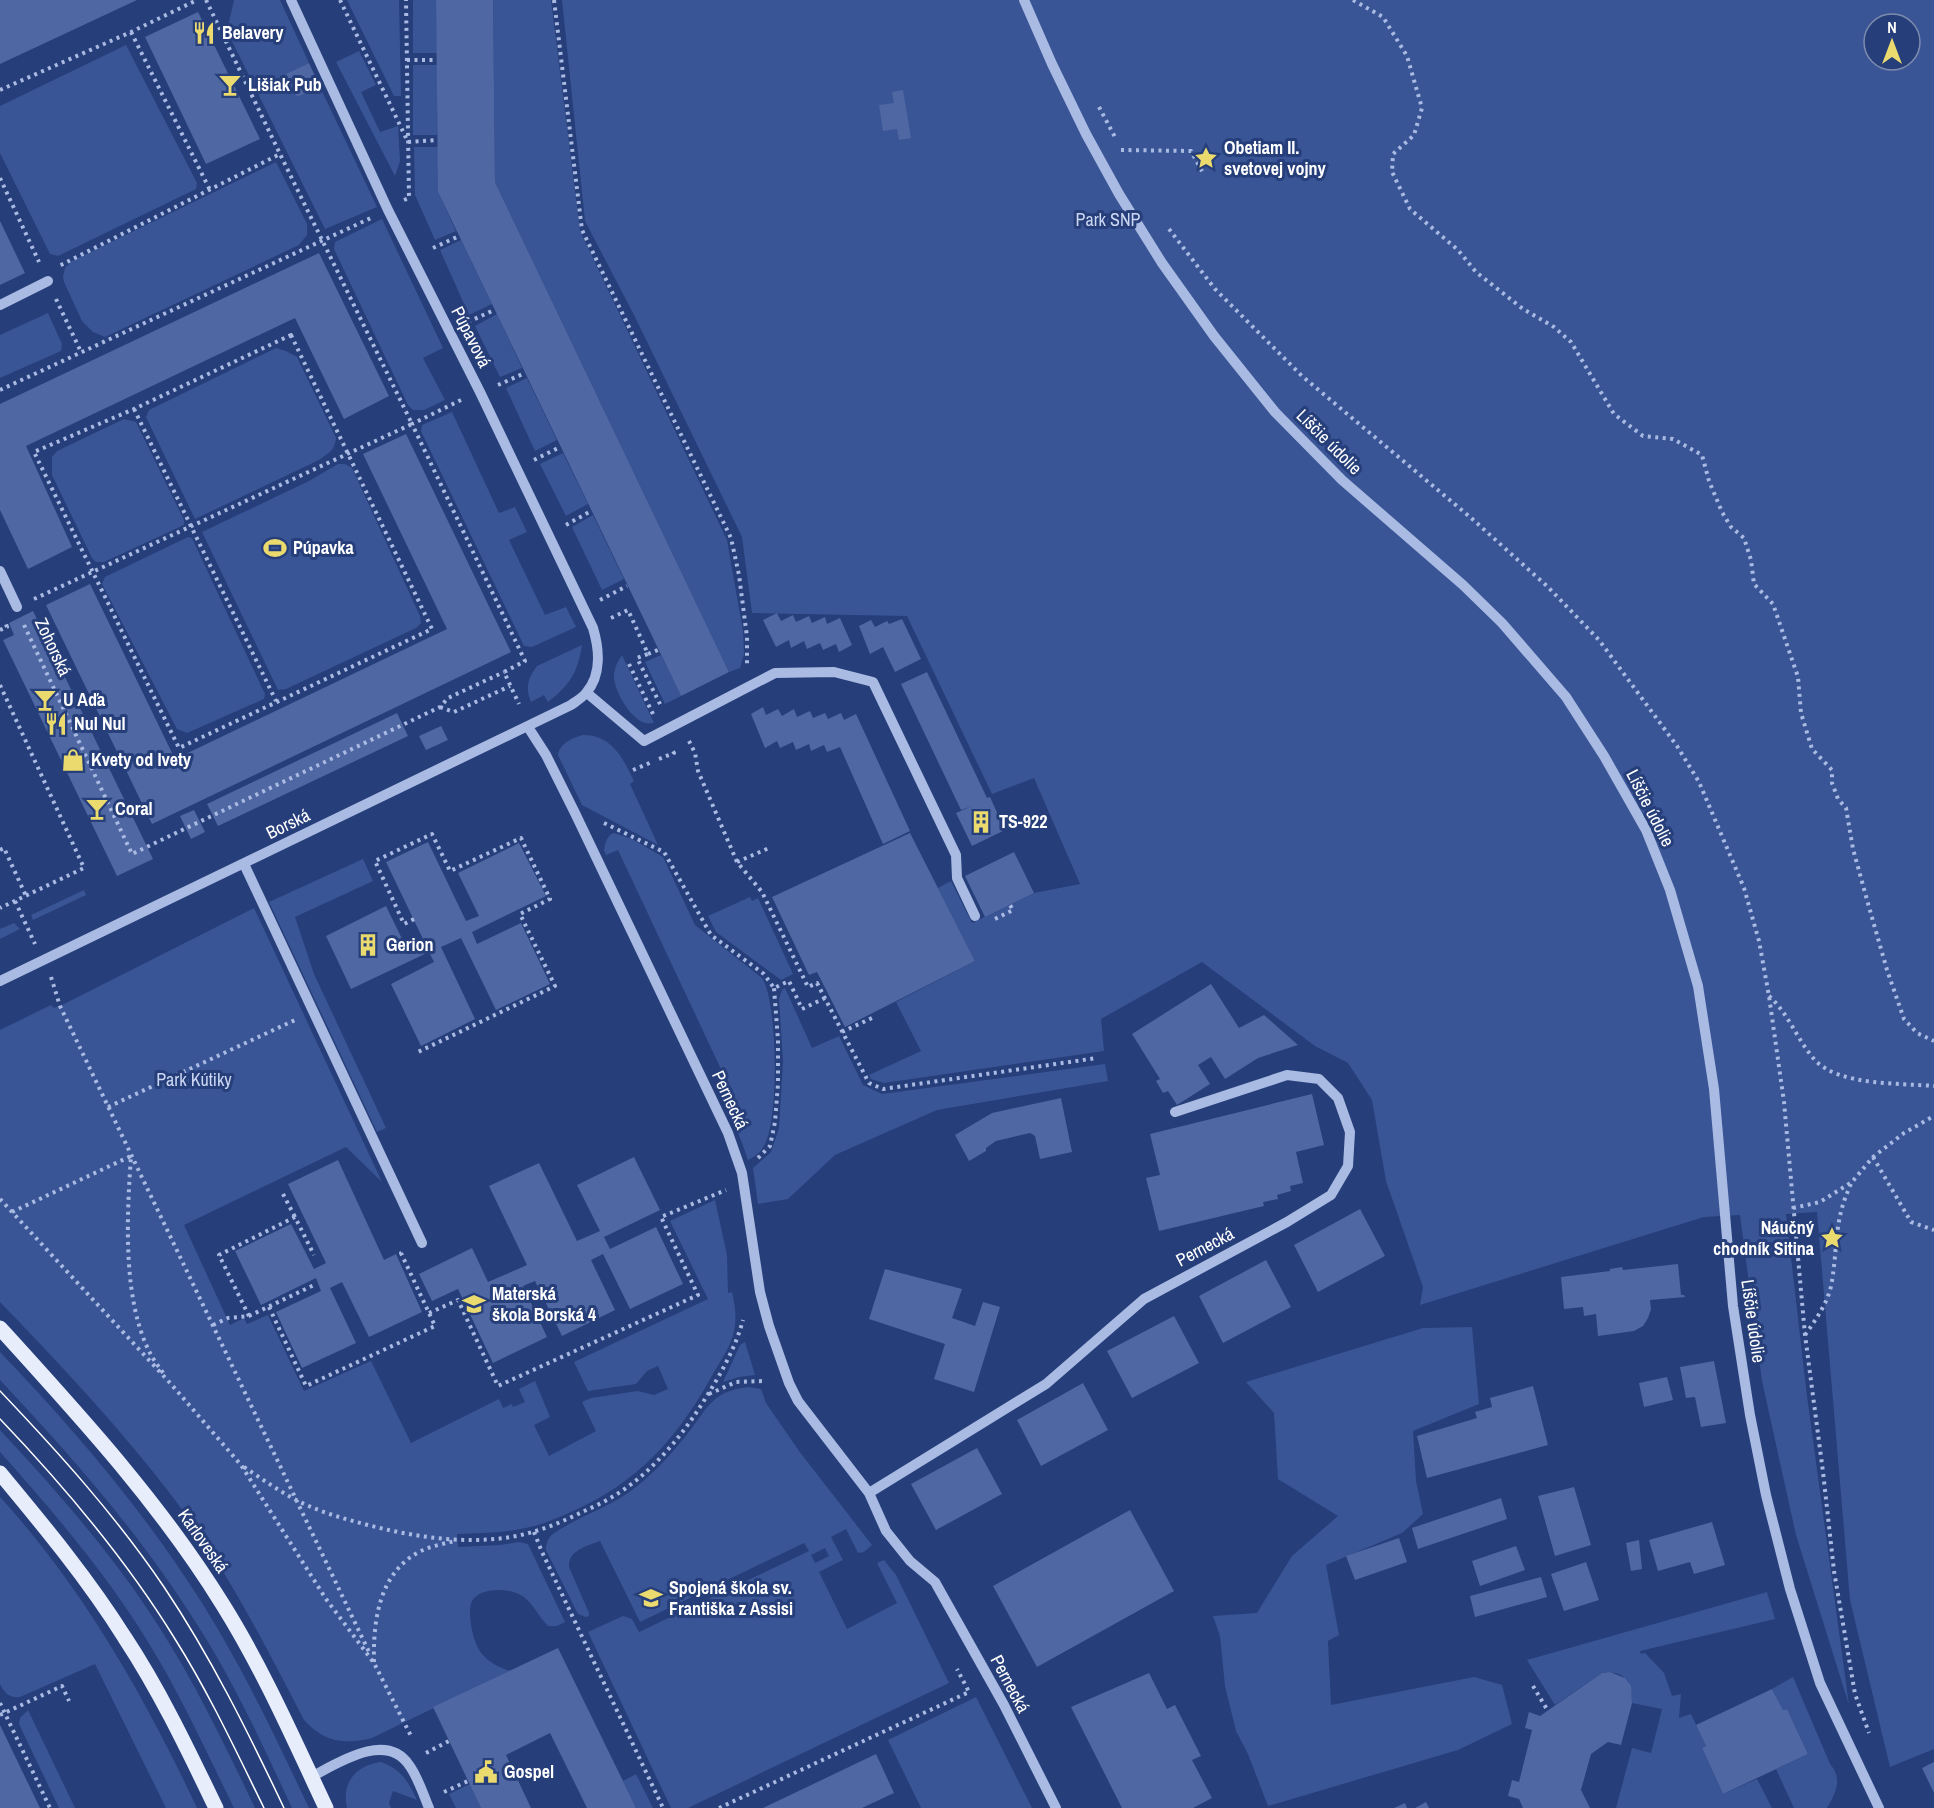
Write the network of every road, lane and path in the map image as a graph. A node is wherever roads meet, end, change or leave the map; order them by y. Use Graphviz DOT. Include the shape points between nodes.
graph roads {
  1 [pos="197,0"];
  2 [pos="206,0"];
  3 [pos="291,0"];
  4 [pos="340,0"];
  5 [pos="406,0"];
  6 [pos="554,0"];
  7 [pos="1024,0"];
  8 [pos="1353,0"];
  9 [pos="131,32"];
  10 [pos="407,60"];
  11 [pos="437,60"];
  12 [pos="0,90"];
  13 [pos="1096,102"];
  14 [pos="438,140"];
  15 [pos="408,142"];
  16 [pos="280,154"];
  17 [pos="1203,173"];
  18 [pos="0,178"];
  19 [pos="210,190"];
  20 [pos="388,210"];
  21 [pos="1164,223"];
  22 [pos="459,236"];
  23 [pos="323,242"];
  24 [pos="433,248"];
  25 [pos="48,281"];
  26 [pos="0,305"];
  27 [pos="494,310"];
  28 [pos="468,322"];
  29 [pos="81,352"];
  30 [pos="525,373"];
  31 [pos="498,386"];
  32 [pos="0,390"];
  33 [pos="479,391"];
  34 [pos="134,409"];
  35 [pos="412,424"];
  36 [pos="560,447"];
  37 [pos="348,453"];
  38 [pos="534,461"];
  39 [pos="591,511"];
  40 [pos="566,525"];
  41 [pos="192,527"];
  42 [pos="0,571"];
  43 [pos="92,572"];
  44 [pos="627,586"];
  45 [pos="599,601"];
  46 [pos="19,612"];
  47 [pos="609,620"];
  48 [pos="658,650"];
  49 [pos="648,654"];
  50 [pos="629,664"];
  51 [pos="504,672"];
  52 [pos="746,674"];
  53 [pos="0,685"];
  54 [pos="510,686"];
  55 [pos="587,693"];
  56 [pos="276,701"];
  57 [pos="519,704"];
  58 [pos="440,707"];
  59 [pos="665,714"];
  60 [pos="656,719"];
  61 [pos="528,727"];
  62 [pos="687,736"];
  63 [pos="596,820"];
  64 [pos="769,848"];
  65 [pos="0,850"];
  66 [pos="737,862"];
  67 [pos="244,864"];
  68 [pos="26,896"];
  69 [pos="15,901"];
  70 [pos="0,908"];
  71 [pos="975,916"];
  72 [pos="414,919"];
  73 [pos="36,946"];
  74 [pos="50,975"];
  75 [pos="0,981"];
  76 [pos="774,988"];
  77 [pos="1769,996"];
  78 [pos="825,998"];
  79 [pos="312,1012"];
  80 [pos="870,1015"];
  81 [pos="842,1032"];
  82 [pos="1934,1041"];
  83 [pos="418,1052"];
  84 [pos="1096,1058"];
  85 [pos="1934,1086"];
  86 [pos="108,1107"];
  87 [pos="1175,1112"];
  88 [pos="1934,1116"];
  89 [pos="131,1156"];
  90 [pos="1873,1157"];
  91 [pos="751,1165"];
  92 [pos="1852,1182"];
  93 [pos="722,1190"];
  94 [pos="283,1194"];
  95 [pos="0,1199"];
  96 [pos="1793,1208"];
  97 [pos="12,1212"];
  98 [pos="295,1217"];
  99 [pos="1934,1230"];
  100 [pos="422,1243"];
  101 [pos="314,1256"];
  102 [pos="314,1286"];
  103 [pos="294,1289"];
  104 [pos="296,1294"];
  105 [pos="269,1307"];
  106 [pos="429,1313"];
  107 [pos="249,1316"];
  108 [pos="743,1320"];
  109 [pos="213,1325"];
  110 [pos="0,1328"];
  111 [pos="1805,1335"];
  112 [pos="763,1381"];
  113 [pos="171,1384"];
  114 [pos="708,1395"];
  115 [pos="241,1465"];
  116 [pos="0,1473"];
  117 [pos="868,1493"];
  118 [pos="296,1500"];
  119 [pos="534,1532"];
  120 [pos="459,1540"];
  121 [pos="374,1663"];
  122 [pos="954,1664"];
  123 [pos="1533,1686"];
  124 [pos="69,1701"];
  125 [pos="0,1703"];
  126 [pos="1548,1711"];
  127 [pos="2,1714"];
  128 [pos="406,1727"];
  129 [pos="1871,1737"];
  130 [pos="449,1740"];
  131 [pos="421,1756"];
  132 [pos="311,1777"];
  133 [pos="468,1781"];
  134 [pos="441,1793"];
  135 [pos="50,1808"];
  136 [pos="216,1808"];
  137 [pos="326,1808"];
  138 [pos="429,1808"];
  139 [pos="663,1808"];
  140 [pos="719,1808"];
  141 [pos="1056,1808"];
  142 [pos="1879,1808"];
  1 -- 9 [label="path"];
  2 -- 16 [label="path"];
  3 -- 20 [label="street, Púpavová"];
  4 -- 15 [label="path"];
  5 -- 10 [label="path"];
  6 -- 52 [label="path" via="582,230 731,538 747,637"];
  7 -- 142 [label="street, Líščie údolie" via="1119,195 1214,336 1275,412 1342,480 1502,623 1566,697 1646,830 1670,890 1698,986 1714,1089 1733,1306 1766,1495 1820,1683"];
  8 -- 82 [label="path" via="1383,17 1407,56 1422,108 1414,135 1392,154 1392,172 1410,209 1458,250 1476,272 1570,342 1614,414 1643,436 1673,439 1702,454 1708,481 1722,512 1744,538 1754,584 1773,604 1798,678 1801,712 1812,749 1832,770 1838,799 1846,807 1853,849 1904,1019 1917,1033"];
  9 -- 12 [label="path"];
  9 -- 19 [label="path"];
  10 -- 11 [label="path"];
  10 -- 15 [label="path"];
  13 -- 17 [label="path" via="1122,152 1191,151"];
  14 -- 15 [label="path"];
  15 -- 20 [label="path" via="409,198"];
  16 -- 19 [label="path"];
  16 -- 23 [label="path"];
  18 -- 25 [label="path"];
  19 -- 25 [label="path" via="57,267"];
  20 -- 23 [label="path"];
  20 -- 33 [label="street, Púpavová"];
  21 -- 77 [label="path" via="1215,290 1288,362 1470,517 1547,586 1599,640 1699,782 1744,888"];
  22 -- 24 [label="path"];
  23 -- 29 [label="path"];
  23 -- 35 [label="path"];
  25 -- 26 [label="street"];
  25 -- 29 [label="path"];
  27 -- 28 [label="path"];
  29 -- 32 [label="path"];
  30 -- 31 [label="path"];
  33 -- 35 [label="path"];
  33 -- 55 [label="street, Púpavová" via="593,628 598,662"];
  34 -- 37 [label="path" via="291,335"];
  34 -- 41 [label="path"];
  34 -- 43 [label="path" via="34,453"];
  35 -- 37 [label="path"];
  35 -- 51 [label="path" via="525,661"];
  36 -- 38 [label="path"];
  37 -- 41 [label="path"];
  37 -- 56 [label="path" via="432,629"];
  39 -- 40 [label="path"];
  41 -- 43 [label="path"];
  41 -- 56 [label="path"];
  42 -- 46 [label="street, Zohorská"];
  43 -- 46 [label="path"];
  43 -- 56 [label="path" via="179,748"];
  44 -- 45 [label="path"];
  46 -- 58 [label="path, Zohorská" via="132,854"];
  47 -- 49 [label="path" via="628,610"];
  48 -- 49 [label="path"];
  49 -- 59 [label="path" via="638,658"];
  50 -- 60 [label="path"];
  51 -- 54 [label="path"];
  51 -- 58 [label="path" via="448,698"];
  53 -- 68 [label="path" via="84,868"];
  54 -- 57 [label="path"];
  54 -- 58 [label="path" via="454,712"];
  55 -- 61 [label="street, Borská"];
  55 -- 71 [label="street" via="644,741 775,673 834,672 873,682 956,855 957,878"];
  61 -- 67 [label="street, Borská"];
  61 -- 117 [label="street, Pernecká" via="570,803 728,1132 742,1173 760,1292 789,1383 811,1419"];
  62 -- 66 [label="path"];
  63 -- 76 [label="path" via="664,852 711,935 764,974"];
  64 -- 66 [label="path"];
  65 -- 68 [label="path" via="4,848"];
  66 -- 78 [label="path" via="762,892 808,987 817,983"];
  67 -- 75 [label="street, Borská"];
  67 -- 79 [label="street"];
  68 -- 69 [label="path"];
  69 -- 70 [label="path"];
  69 -- 73 [label="path"];
  72 -- 83 [label="path" via="404,924 375,861 432,834 450,872 521,838 550,899 520,914 555,986"];
  74 -- 86 [label="path" via="60,1006"];
  76 -- 78 [label="path" via="789,981 802,1009"];
  76 -- 91 [label="path" via="778,1084 774,1128 770,1146"];
  77 -- 85 [label="path" via="1816,1061 1839,1076"];
  77 -- 96 [label="path"];
  78 -- 81 [label="path"];
  79 -- 86 [label="path"];
  79 -- 100 [label="street"];
  80 -- 81 [label="path" via="872,1018"];
  81 -- 84 [label="path" via="869,1083 883,1089"];
  86 -- 89 [label="path"];
  87 -- 117 [label="street, Pernecká" via="1287,1075 1319,1079 1338,1098 1350,1132 1348,1166 1331,1194 1144,1299 1046,1384"];
  88 -- 90 [label="path" via="1904,1132"];
  89 -- 97 [label="path"];
  89 -- 109 [label="path"];
  89 -- 113 [label="path" via="129,1247 134,1299 150,1352"];
  90 -- 92 [label="path"];
  90 -- 99 [label="path" via="1911,1222"];
  92 -- 96 [label="path" via="1820,1202"];
  92 -- 111 [label="path" via="1842,1203 1832,1282 1822,1312"];
  93 -- 106 [label="path" via="661,1217 698,1294 498,1386 458,1300"];
  94 -- 98 [label="path"];
  95 -- 97 [label="path"];
  96 -- 111 [label="path"];
  97 -- 113 [label="path"];
  98 -- 101 [label="path"];
  98 -- 107 [label="path" via="219,1255"];
  100 -- 106 [label="path" via="401,1253"];
  102 -- 104 [label="path"];
  103 -- 104 [label="path"];
  104 -- 105 [label="path"];
  105 -- 106 [label="path" via="306,1386 435,1326"];
  105 -- 107 [label="path"];
  107 -- 109 [label="path" via="228,1318"];
  108 -- 114 [label="path" via="735,1345"];
  109 -- 118 [label="path"];
  110 -- 132 [label="main road, Karloveská" via="90,1427 191,1557 252,1657"];
  111 -- 129 [label="path" via="1834,1571 1855,1694"];
  112 -- 114 [label="path" via="736,1382"];
  113 -- 115 [label="path"];
  114 -- 119 [label="path" via="681,1434 628,1486 596,1505"];
  115 -- 118 [label="path"];
  115 -- 121 [label="path" via="326,1599"];
  116 -- 136 [label="main road" via="79,1570 126,1638"];
  117 -- 141 [label="street, Pernecká" via="886,1531 910,1561 935,1582"];
  118 -- 120 [label="path" via="356,1523"];
  118 -- 121 [label="path"];
  119 -- 120 [label="path"];
  119 -- 139 [label="path"];
  120 -- 121 [label="path" via="420,1551 394,1573 378,1608"];
  121 -- 128 [label="path"];
  122 -- 140 [label="path" via="969,1692"];
  123 -- 126 [label="path"];
  124 -- 127 [label="path" via="62,1686"];
  125 -- 127 [label="path"];
  127 -- 135 [label="path"];
  130 -- 131 [label="path"];
  132 -- 137 [label="main road, Karloveská"];
  132 -- 138 [label="street" via="357,1755 378,1749 396,1752 409,1764"];
  133 -- 134 [label="path"];
}
